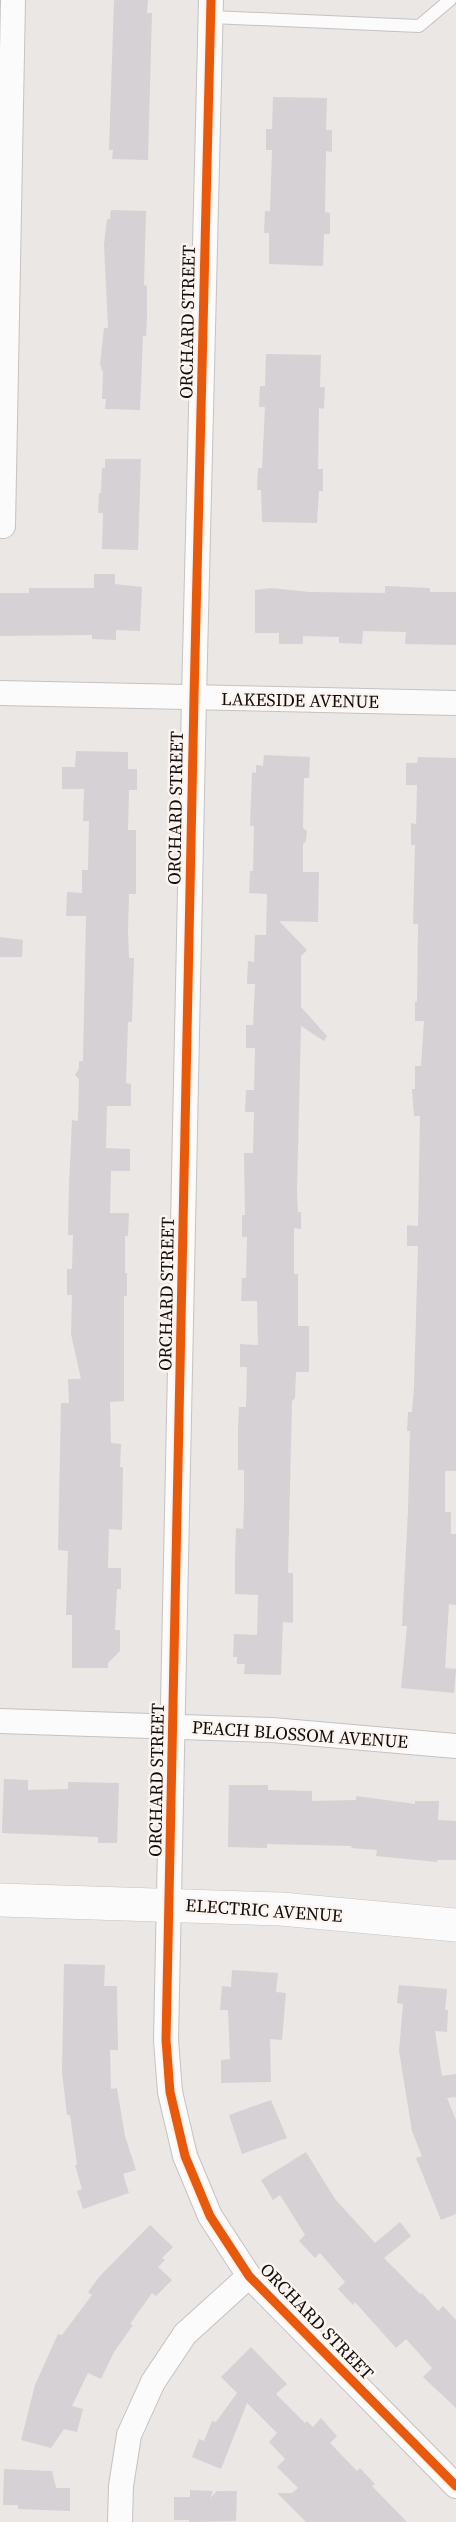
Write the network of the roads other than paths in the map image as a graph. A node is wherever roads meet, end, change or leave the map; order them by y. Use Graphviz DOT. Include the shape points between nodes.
graph roads {
  1 [pos="13,0"];
  2 [pos="450,0"];
  3 [pos="211,8"];
  4 [pos="5,175"];
  5 [pos="3,421"];
  6 [pos="3,526"];
  7 [pos="0,693"];
  8 [pos="194,698"];
  9 [pos="456,703"];
  10 [pos="0,1721"];
  11 [pos="174,1726"];
  12 [pos="456,1746"];
  13 [pos="0,1900"];
  14 [pos="170,1904"];
  15 [pos="456,1926"];
  16 [pos="249,2276"];
  17 [pos="456,2486"];
  18 [pos="120,2522"];
  1 -- 4 [label="street"];
  2 -- 3 [label="lane" via="419,26"];
  3 -- 8 [label="street, ORCHARD STREET"];
  4 -- 5 [label="street"];
  5 -- 6 [label="street"];
  7 -- 8 [label="street, LAKESIDE AVENUE"];
  8 -- 9 [label="street, LAKESIDE AVENUE"];
  8 -- 11 [label="street, ORCHARD STREET"];
  10 -- 11 [label="street, PEACH BLOSSOM AVENUE"];
  11 -- 12 [label="street, PEACH BLOSSOM AVENUE"];
  11 -- 14 [label="street, ORCHARD STREET"];
  13 -- 14 [label="street, ELECTRIC AVENUE"];
  14 -- 15 [label="street, ELECTRIC AVENUE" via="281,1909"];
  14 -- 16 [label="street, ORCHARD STREET" via="166,2040 170,2092 184,2156 210,2216"];
  16 -- 17 [label="street, ORCHARD STREET"];
  16 -- 18 [label="street" via="185,2334 153,2382 129,2435"];
}
